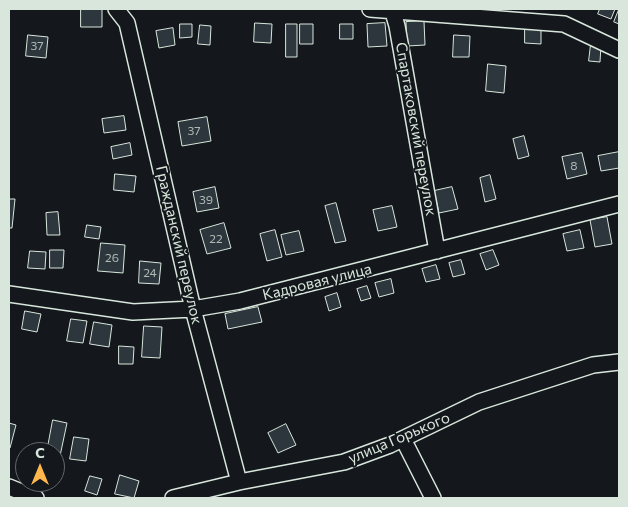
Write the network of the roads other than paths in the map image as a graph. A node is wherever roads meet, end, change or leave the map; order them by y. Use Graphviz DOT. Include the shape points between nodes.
graph roads {
  1 [pos="116,9"];
  2 [pos="370,9"];
  3 [pos="392,9"];
  4 [pos="619,50"];
  5 [pos="619,204"];
  6 [pos="437,251"];
  7 [pos="9,294"];
  8 [pos="193,309"];
  9 [pos="619,362"];
  10 [pos="403,439"];
  11 [pos="239,482"];
  12 [pos="9,487"];
  13 [pos="36,498"];
  14 [pos="173,498"];
  15 [pos="433,498"];
  1 -- 8 [label="street, Гражданский переулок" via="127,23"];
  2 -- 3 [label="street"];
  3 -- 4 [label="street" via="564,24"];
  3 -- 6 [label="street, Спартаковский переулок"];
  5 -- 6 [label="street, Кадровая улица"];
  6 -- 8 [label="street, Кадровая улица" via="240,302"];
  7 -- 8 [label="street, Кадровая улица" via="133,312"];
  8 -- 11 [label="street, Гражданский переулок"];
  9 -- 10 [label="street, улица Горького" via="593,365 480,402"];
  10 -- 11 [label="street, улица Горького" via="344,462"];
  10 -- 15 [label="street"];
  11 -- 14 [label="street, улица Горького"];
  12 -- 13 [label="street"];
}
